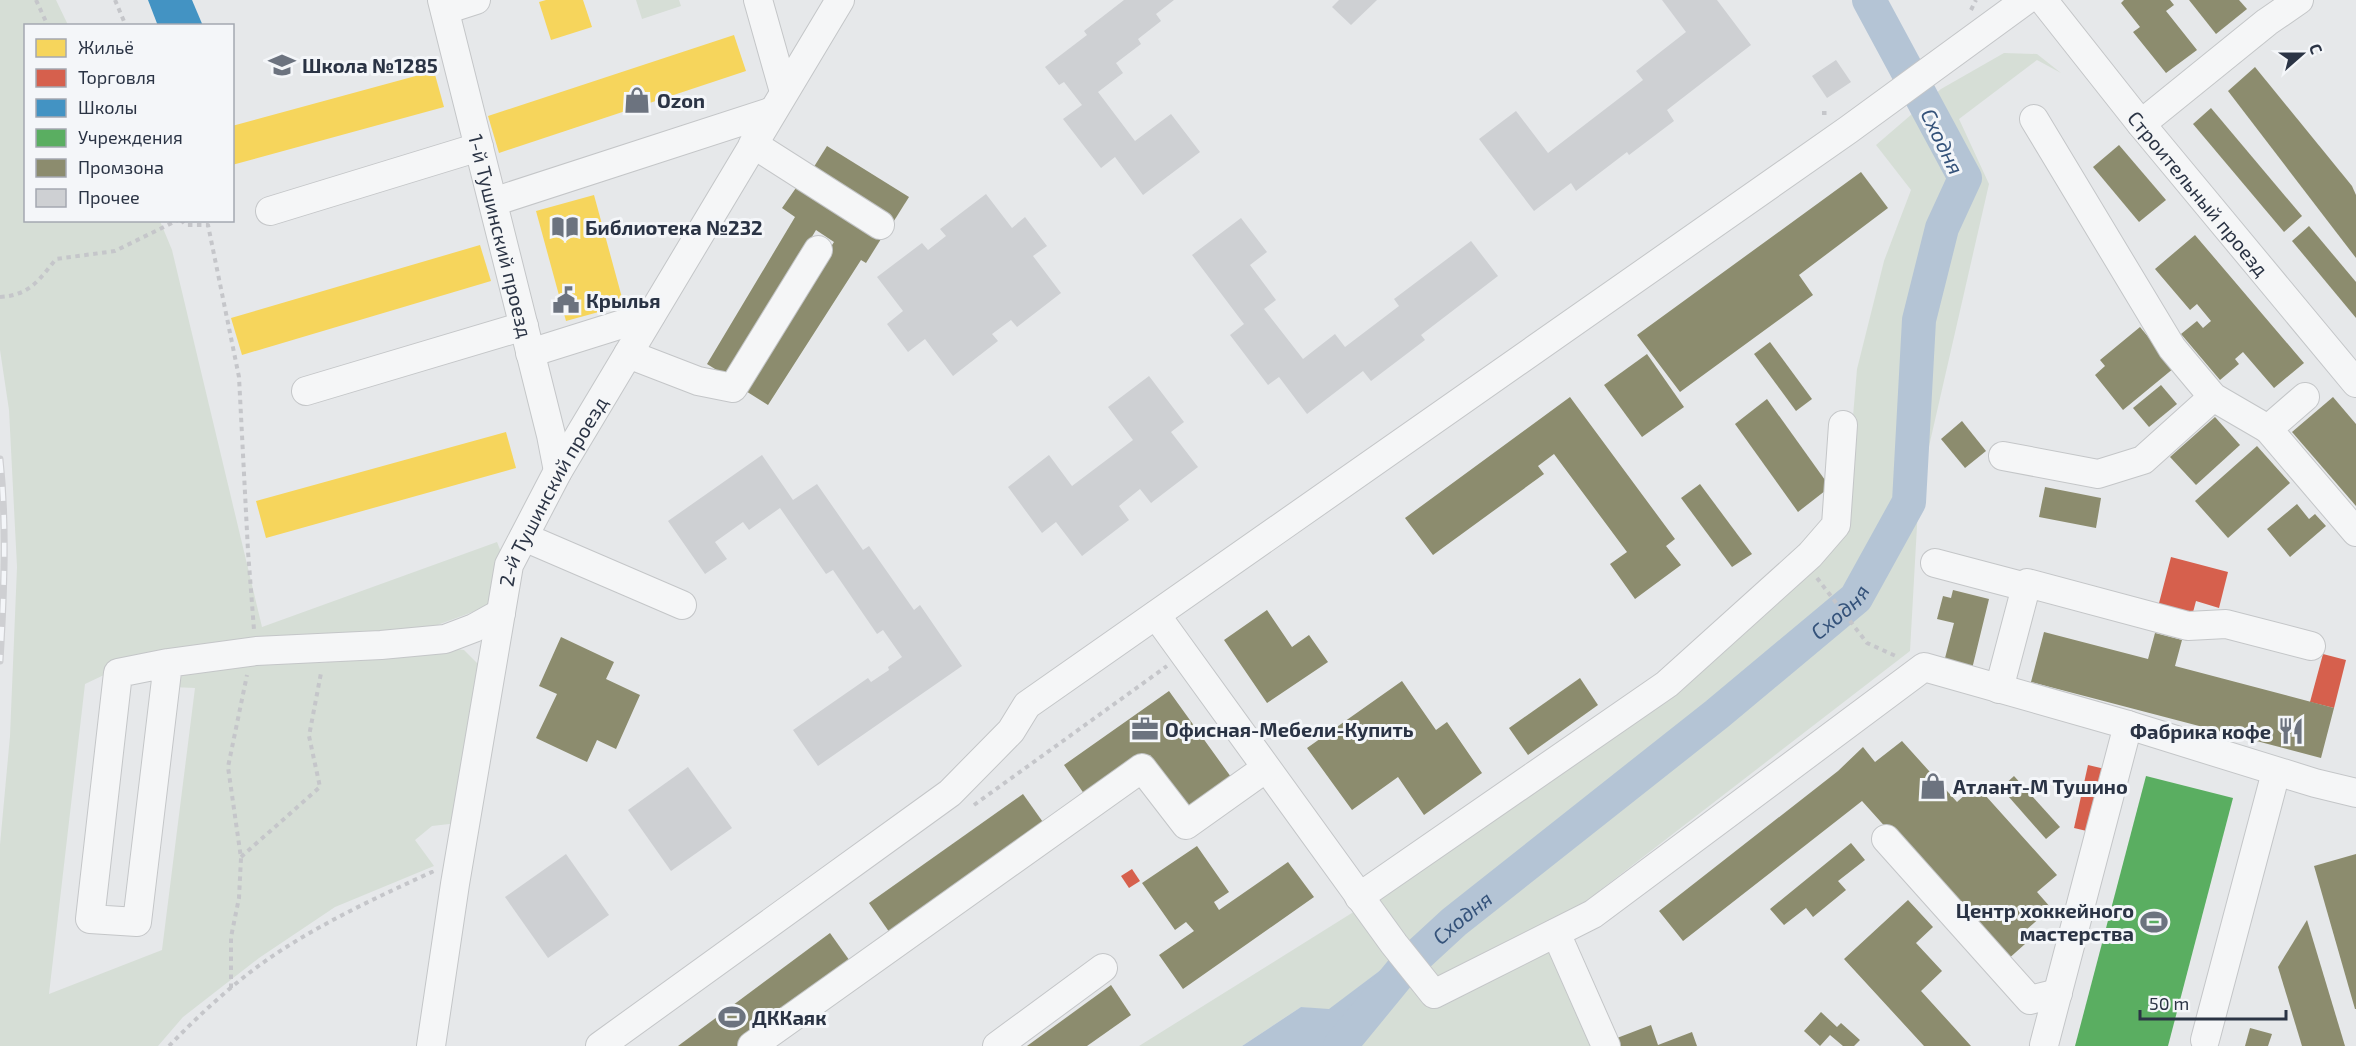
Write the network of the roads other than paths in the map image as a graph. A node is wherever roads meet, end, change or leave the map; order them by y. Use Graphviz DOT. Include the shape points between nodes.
graph roads {
  1 [pos="476,0"];
  2 [pos="758,0"];
  3 [pos="840,0"];
  4 [pos="2026,0"];
  5 [pos="2043,0"];
  6 [pos="2300,0"];
  7 [pos="443,5"];
  8 [pos="778,101"];
  9 [pos="2034,119"];
  10 [pos="2141,124"];
  11 [pos="753,144"];
  12 [pos="479,147"];
  13 [pos="493,202"];
  14 [pos="270,211"];
  15 [pos="880,225"];
  16 [pos="818,250"];
  17 [pos="651,315"];
  18 [pos="527,340"];
  19 [pos="628,354"];
  20 [pos="2356,383"];
  21 [pos="306,391"];
  22 [pos="2213,397"];
  23 [pos="2305,397"];
  24 [pos="1843,425"];
  25 [pos="2268,429"];
  26 [pos="2003,456"];
  27 [pos="558,471"];
  28 [pos="2356,532"];
  29 [pos="524,537"];
  30 [pos="1935,563"];
  31 [pos="2026,587"];
  32 [pos="682,604"];
  33 [pos="501,613"];
  34 [pos="1156,615"];
  35 [pos="2311,646"];
  36 [pos="168,663"];
  37 [pos="1999,689"];
  38 [pos="2128,726"];
  39 [pos="1266,768"];
  40 [pos="2276,772"];
  41 [pos="2356,794"];
  42 [pos="1886,839"];
  43 [pos="1359,897"];
  44 [pos="1556,933"];
  45 [pos="1103,968"];
  46 [pos="2058,993"];
  47 [pos="2205,1040"];
  48 [pos="2044,1045"];
  49 [pos="431,1046"];
  50 [pos="600,1046"];
  51 [pos="752,1046"];
  52 [pos="997,1046"];
  53 [pos="1606,1046"];
  1 -- 7 [label="street"];
  2 -- 8 [label="street"];
  3 -- 8 [label="street, 2-й Тушинский проезд"];
  4 -- 34 [label="street" via="1848,130"];
  5 -- 10 [label="street, Строительный проезд"];
  6 -- 10 [label="street"];
  7 -- 12 [label="street, 1-й Тушинский проезд"];
  8 -- 11 [label="street, 2-й Тушинский проезд"];
  8 -- 13 [label="street"];
  9 -- 22 [label="street" via="2172,348"];
  10 -- 20 [label="street, Строительный проезд"];
  11 -- 15 [label="street"];
  11 -- 17 [label="street, 2-й Тушинский проезд"];
  12 -- 13 [label="street, 1-й Тушинский проезд"];
  12 -- 14 [label="street"];
  13 -- 18 [label="street, 1-й Тушинский проезд"];
  16 -- 19 [label="street" via="734,388 698,381"];
  17 -- 18 [label="street"];
  17 -- 19 [label="street, 2-й Тушинский проезд"];
  18 -- 21 [label="street"];
  18 -- 27 [label="street, 1-й Тушинский проезд"];
  19 -- 27 [label="street, 2-й Тушинский проезд"];
  22 -- 25 [label="street"];
  22 -- 26 [label="street" via="2143,460 2098,474"];
  23 -- 25 [label="street"];
  24 -- 43 [label="street" via="1836,525 1810,555 1667,684"];
  25 -- 28 [label="street"];
  27 -- 29 [label="street, 2-й Тушинский проезд"];
  29 -- 32 [label="street"];
  29 -- 33 [label="street, 2-й Тушинский проезд" via="510,565"];
  30 -- 31 [label="street"];
  31 -- 35 [label="street" via="2027,583 2188,626 2226,624"];
  31 -- 37 [label="street"];
  33 -- 36 [label="street" via="446,639 256,651"];
  33 -- 49 [label="street, 2-й Тушинский проезд"];
  34 -- 39 [label="street"];
  34 -- 50 [label="street" via="1027,705 1011,731 950,793"];
  36 -- 36 [label="street" via="137,922 90,920 118,673"];
  37 -- 38 [label="street"];
  37 -- 44 [label="street" via="1924,667 1593,914"];
  38 -- 40 [label="street"];
  38 -- 46 [label="street"];
  39 -- 43 [label="street"];
  39 -- 51 [label="street" via="1186,825 1143,768"];
  40 -- 41 [label="street"];
  40 -- 47 [label="street"];
  42 -- 46 [label="street" via="2030,1000"];
  43 -- 44 [label="street" via="1434,994"];
  44 -- 53 [label="street"];
  45 -- 52 [label="street"];
  46 -- 48 [label="street"];
}
